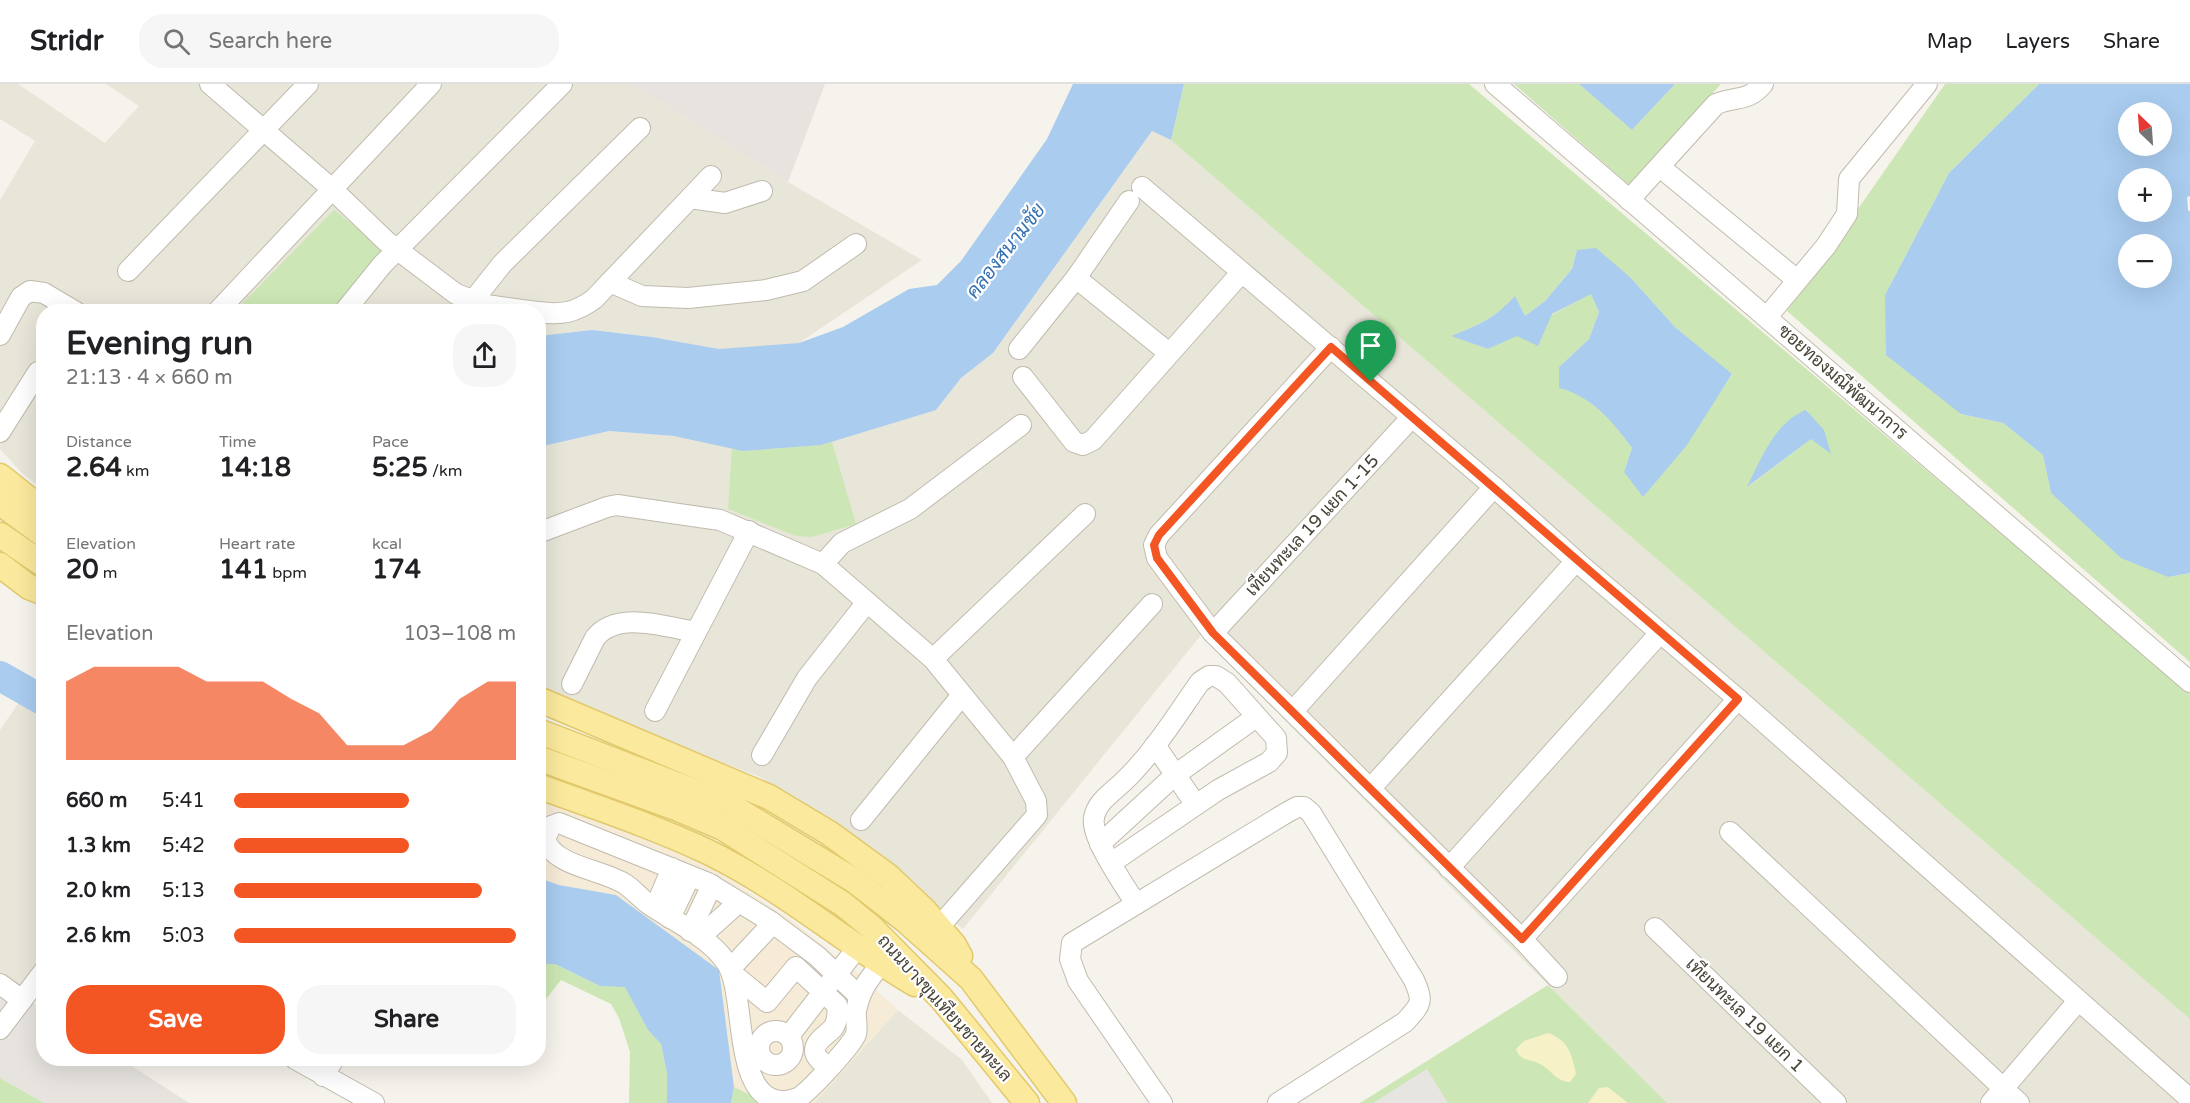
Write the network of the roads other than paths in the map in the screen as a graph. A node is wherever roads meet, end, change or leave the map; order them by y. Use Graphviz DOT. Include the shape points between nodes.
graph roads {
  1 [pos="210,84"];
  2 [pos="308,84"];
  3 [pos="431,84"];
  4 [pos="562,84"];
  5 [pos="1495,84"];
  6 [pos="1763,84"];
  7 [pos="1927,84"];
  8 [pos="640,128"];
  9 [pos="264,130"];
  10 [pos="1660,167"];
  11 [pos="711,176"];
  12 [pos="332,189"];
  13 [pos="762,191"];
  14 [pos="690,198"];
  15 [pos="1629,200"];
  16 [pos="856,244"];
  17 [pos="397,250"];
  18 [pos="128,272"];
  19 [pos="1241,273"];
  20 [pos="1076,278"];
  21 [pos="1797,280"];
  22 [pos="610,282"];
  23 [pos="63,304"];
  24 [pos="224,304"];
  25 [pos="351,304"];
  26 [pos="466,304"];
  27 [pos="470,304"];
  28 [pos="546,313"];
  29 [pos="1767,317"];
  30 [pos="0,335"];
  31 [pos="1331,347"];
  32 [pos="1019,349"];
  33 [pos="1169,353"];
  34 [pos="36,375"];
  35 [pos="1023,377"];
  36 [pos="1411,417"];
  37 [pos="1021,425"];
  38 [pos="0,432"];
  39 [pos="0,476"];
  40 [pos="1494,487"];
  41 [pos="0,502"];
  42 [pos="36,505"];
  43 [pos="1085,514"];
  44 [pos="36,529"];
  45 [pos="546,530"];
  46 [pos="749,531"];
  47 [pos="0,535"];
  48 [pos="36,560"];
  49 [pos="1576,561"];
  50 [pos="823,564"];
  51 [pos="0,565"];
  52 [pos="36,590"];
  53 [pos="867,602"];
  54 [pos="1152,604"];
  55 [pos="696,632"];
  56 [pos="1213,633"];
  57 [pos="1660,633"];
  58 [pos="933,659"];
  59 [pos="2190,682"];
  60 [pos="572,684"];
  61 [pos="962,695"];
  62 [pos="1738,699"];
  63 [pos="546,702"];
  64 [pos="655,711"];
  65 [pos="1293,711"];
  66 [pos="1256,717"];
  67 [pos="546,734"];
  68 [pos="1155,745"];
  69 [pos="762,755"];
  70 [pos="1013,757"];
  71 [pos="546,761"];
  72 [pos="1175,775"];
  73 [pos="546,789"];
  74 [pos="1370,789"];
  75 [pos="1196,805"];
  76 [pos="861,820"];
  77 [pos="1730,832"];
  78 [pos="546,837"];
  79 [pos="546,842"];
  80 [pos="1100,844"];
  81 [pos="1111,863"];
  82 [pos="1449,868"];
  83 [pos="681,872"];
  84 [pos="712,885"];
  85 [pos="739,902"];
  86 [pos="1136,904"];
  87 [pos="662,913"];
  88 [pos="769,920"];
  89 [pos="939,927"];
  90 [pos="1655,928"];
  91 [pos="695,934"];
  92 [pos="1522,939"];
  93 [pos="857,948"];
  94 [pos="880,963"];
  95 [pos="729,968"];
  96 [pos="837,976"];
  97 [pos="1557,977"];
  98 [pos="971,980"];
  99 [pos="36,982"];
  100 [pos="0,984"];
  101 [pos="824,992"];
  102 [pos="860,997"];
  103 [pos="941,998"];
  104 [pos="22,1000"];
  105 [pos="2078,1001"];
  106 [pos="739,1012"];
  107 [pos="0,1029"];
  108 [pos="789,1036"];
  109 [pos="762,1037"];
  110 [pos="755,1063"];
  111 [pos="328,1067"];
  112 [pos="829,1068"];
  113 [pos="1998,1096"];
  114 [pos="2190,1099"];
  115 [pos="374,1103"];
  116 [pos="1027,1103"];
  117 [pos="1064,1103"];
  118 [pos="1162,1103"];
  119 [pos="1278,1103"];
  120 [pos="1836,1103"];
  121 [pos="2019,1103"];
  1 -- 9 [label="street"];
  2 -- 9 [label="street"];
  3 -- 12 [label="street"];
  4 -- 17 [label="street"];
  5 -- 15 [label="street, ซอยทองมณีพัฒนาการ"];
  6 -- 10 [label="street" via="1754,94 1716,104"];
  7 -- 21 [label="street" via="1849,179 1847,214"];
  8 -- 27 [label="street" via="502,264"];
  9 -- 12 [label="street"];
  9 -- 18 [label="street"];
  10 -- 15 [label="street"];
  10 -- 21 [label="street"];
  11 -- 14 [label="street"];
  12 -- 17 [label="street"];
  12 -- 24 [label="street"];
  13 -- 14 [label="street" via="725,203"];
  14 -- 22 [label="street"];
  15 -- 29 [label="street, ซอยทองมณีพัฒนาการ"];
  16 -- 22 [label="street" via="802,281 766,290 688,298 642,296"];
  17 -- 25 [label="street"];
  17 -- 26 [label="street"];
  19 -- 20 [label="street" via="1136,194"];
  19 -- 31 [label="street"];
  19 -- 33 [label="street"];
  20 -- 32 [label="street"];
  20 -- 33 [label="street"];
  21 -- 29 [label="street"];
  22 -- 28 [label="street" via="579,310"];
  23 -- 30 [label="street" via="44,293 30,291 21,297"];
  29 -- 59 [label="street, ซอยทองมณีพัฒนาการ"];
  31 -- 36 [label="street"];
  31 -- 56 [label="street" via="1154,545 1157,558"];
  33 -- 35 [label="street" via="1093,440 1083,445 1074,442"];
  34 -- 38 [label="street"];
  36 -- 40 [label="street"];
  36 -- 56 [label="street, เทียนทะเล 19 แยก 1-15"];
  37 -- 50 [label="street" via="910,509 842,543"];
  39 -- 42 [label="main road"];
  40 -- 49 [label="street"];
  40 -- 65 [label="street"];
  41 -- 44 [label="main road"];
  43 -- 58 [label="street"];
  45 -- 46 [label="street" via="617,505 720,520"];
  46 -- 50 [label="street"];
  46 -- 55 [label="street"];
  47 -- 48 [label="main road"];
  49 -- 57 [label="street"];
  49 -- 74 [label="street"];
  50 -- 53 [label="street"];
  51 -- 52 [label="main road"];
  53 -- 58 [label="street"];
  53 -- 69 [label="street" via="807,678"];
  54 -- 70 [label="street"];
  55 -- 60 [label="street" via="621,621 612,624 595,638"];
  55 -- 64 [label="street"];
  56 -- 65 [label="street"];
  57 -- 62 [label="street"];
  57 -- 82 [label="street"];
  58 -- 61 [label="street"];
  61 -- 70 [label="street"];
  61 -- 76 [label="street"];
  62 -- 92 [label="street"];
  62 -- 105 [label="street"];
  63 -- 89 [label="main road" via="769,797 829,833 888,876"];
  65 -- 74 [label="street"];
  66 -- 68 [label="street" via="1227,683 1209,676 1200,682"];
  66 -- 72 [label="street"];
  66 -- 75 [label="street" via="1276,738 1277,753 1269,762"];
  67 -- 98 [label="main road, ถนนบางขุนเทียนชายทะเล" via="730,805 855,881"];
  68 -- 72 [label="street"];
  68 -- 80 [label="street" via="1099,804 1093,819"];
  70 -- 89 [label="street" via="1036,801 1036,815"];
  71 -- 103 [label="main road, ถนนบางขุนเทียนชายทะเล" via="723,828 843,904"];
  72 -- 75 [label="street"];
  72 -- 80 [label="street"];
  73 -- 93 [label="main road" via="708,853 772,889"];
  74 -- 82 [label="street"];
  75 -- 81 [label="street"];
  77 -- 113 [label="street"];
  78 -- 83 [label="street" via="551,826 559,823"];
  79 -- 87 [label="street" via="548,849 564,860 624,884"];
  80 -- 81 [label="street"];
  81 -- 86 [label="street"];
  82 -- 92 [label="street"];
  83 -- 84 [label="street"];
  83 -- 87 [label="street"];
  84 -- 85 [label="street"];
  84 -- 91 [label="street"];
  85 -- 88 [label="street"];
  85 -- 91 [label="street" via="726,924"];
  86 -- 118 [label="street" via="1072,943 1070,959 1078,981"];
  86 -- 119 [label="street" via="1297,807 1311,813 1421,995 1420,1003 1405,1022"];
  87 -- 91 [label="street"];
  88 -- 95 [label="street"];
  88 -- 96 [label="street"];
  89 -- 98 [label="main road" via="954,945"];
  90 -- 120 [label="street, เทียนทะเล 19 แยก 1"];
  91 -- 95 [label="street" via="715,949"];
  92 -- 97 [label="street"];
  93 -- 94 [label="main road"];
  93 -- 96 [label="street"];
  94 -- 102 [label="street" via="865,982"];
  94 -- 103 [label="main road"];
  95 -- 101 [label="street" via="767,1002 796,967"];
  95 -- 106 [label="street"];
  96 -- 101 [label="street"];
  96 -- 102 [label="street"];
  98 -- 117 [label="main road, ถนนบางขุนเทียนชายทะเล"];
  99 -- 104 [label="street"];
  100 -- 104 [label="street"];
  101 -- 108 [label="street"];
  101 -- 112 [label="street" via="837,1005 838,1017 814,1050"];
  102 -- 112 [label="street" via="856,1034"];
  103 -- 116 [label="main road, ถนนบางขุนเทียนชายทะเล"];
  104 -- 107 [label="street"];
  105 -- 113 [label="street"];
  105 -- 114 [label="street"];
  106 -- 109 [label="street"];
  106 -- 110 [label="street" via="741,1035"];
  108 -- 109 [label="street" via="772,1031"];
  108 -- 110 [label="street" via="793,1047 785,1062"];
  109 -- 110 [label="street"];
  110 -- 112 [label="street" via="752,1081 773,1100 785,1101 798,1098"];
  111 -- 115 [label="street"];
  113 -- 121 [label="street"];
}
